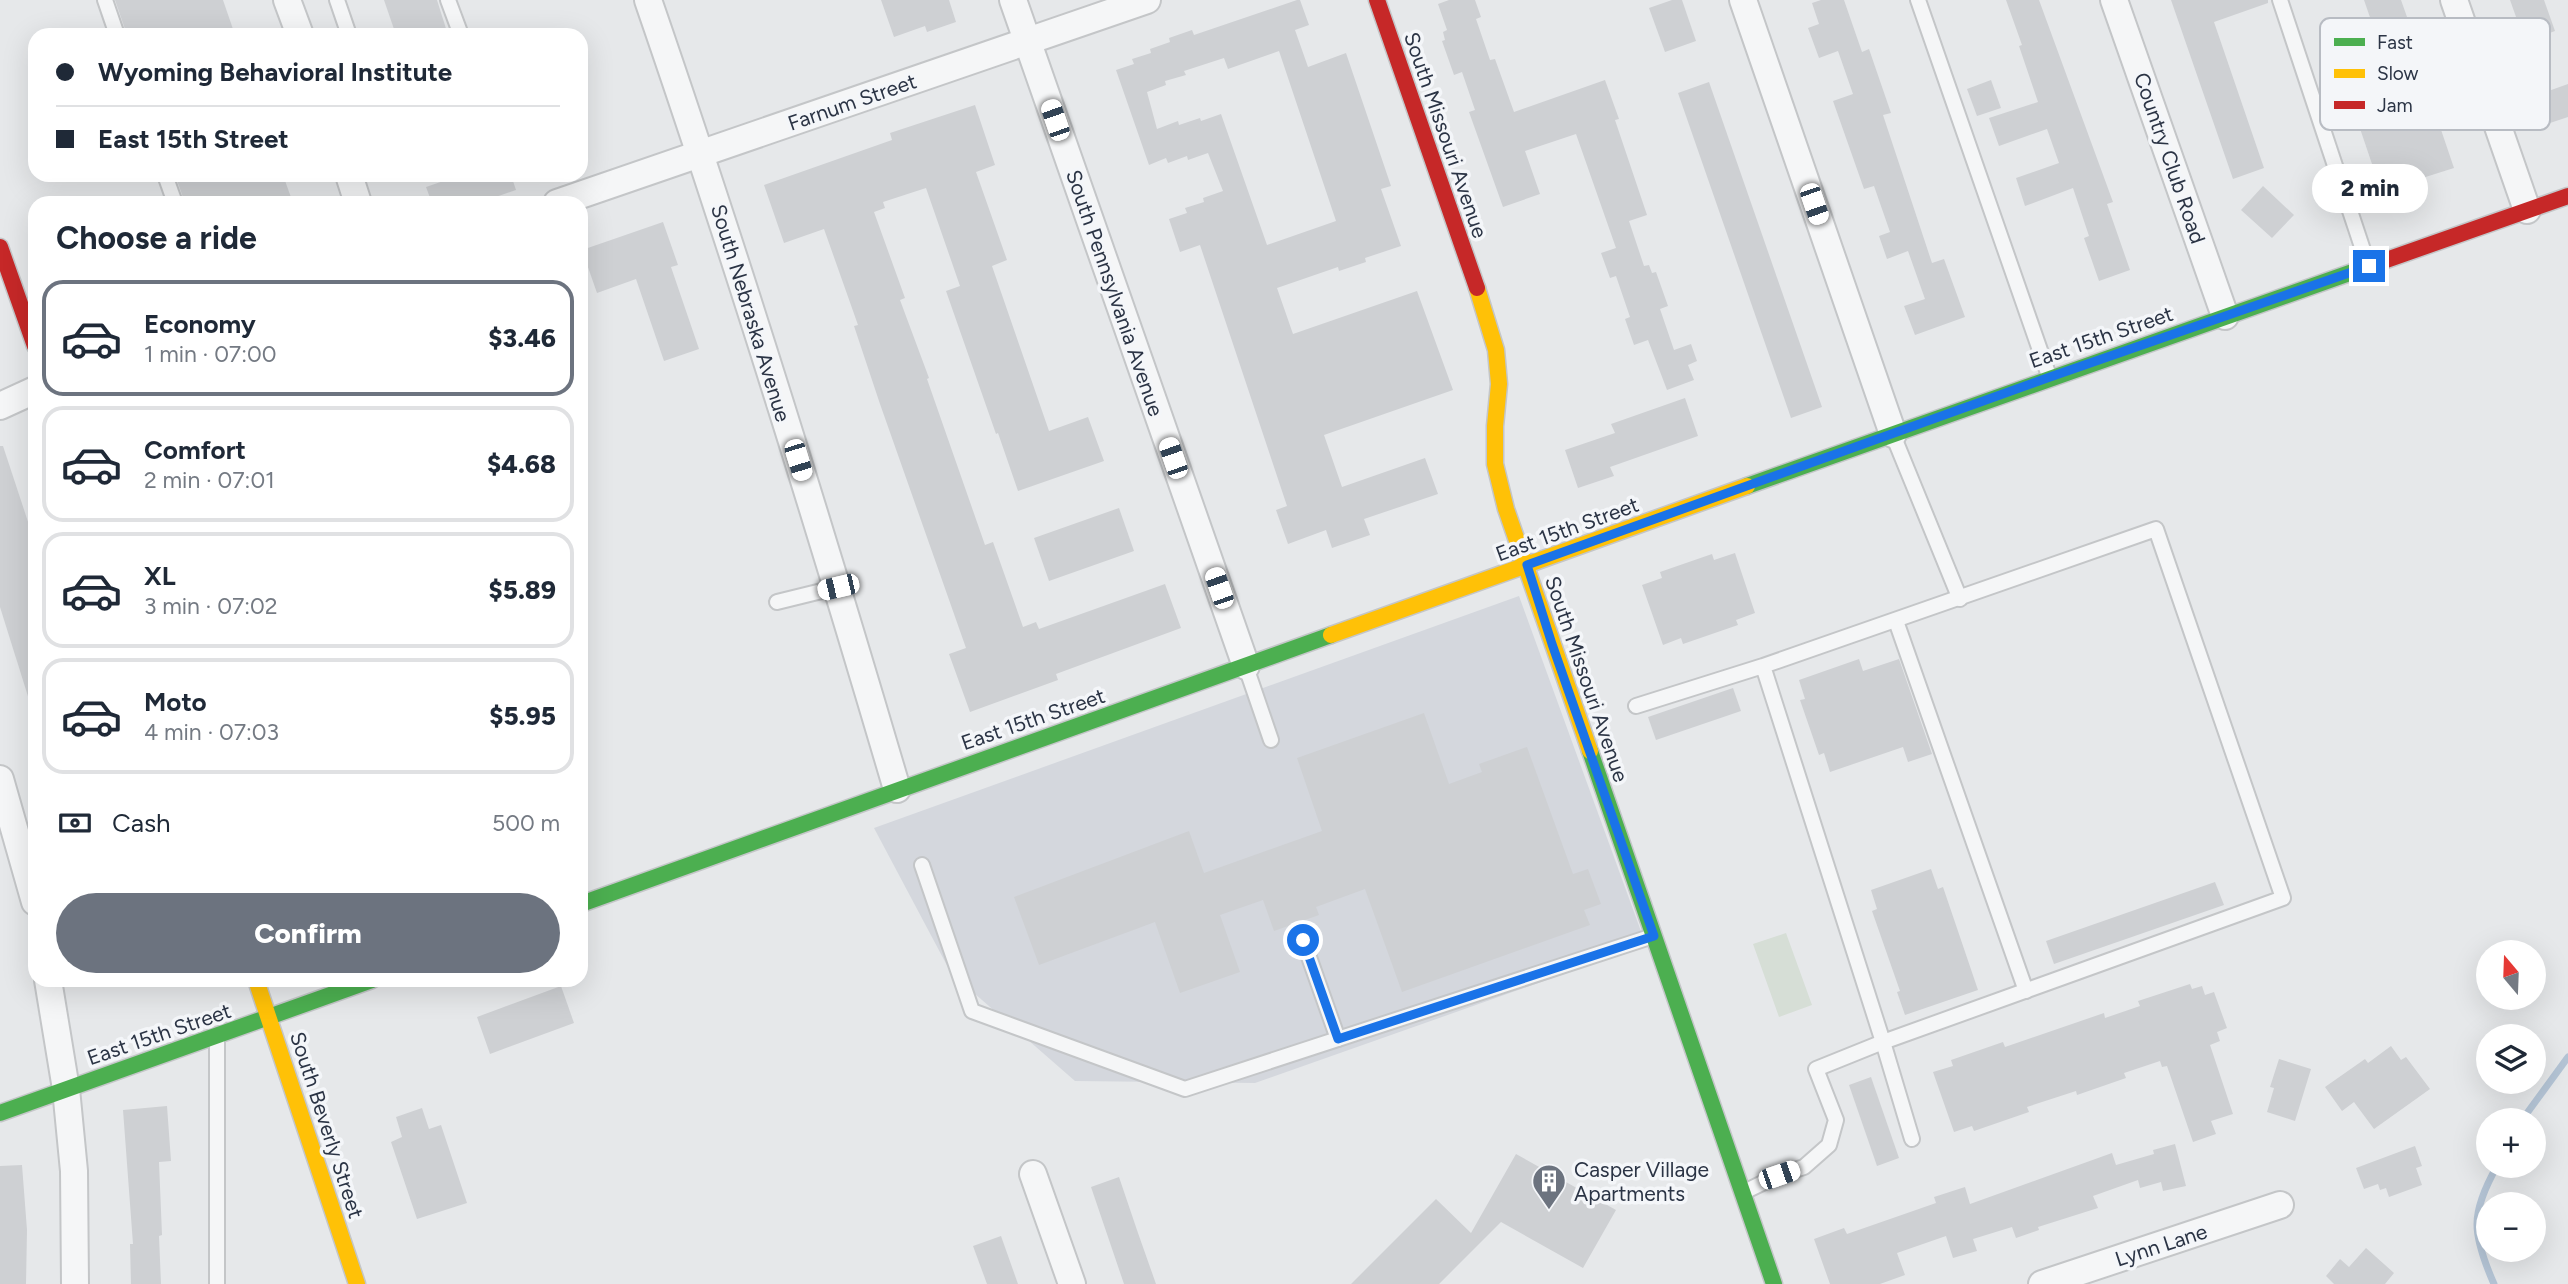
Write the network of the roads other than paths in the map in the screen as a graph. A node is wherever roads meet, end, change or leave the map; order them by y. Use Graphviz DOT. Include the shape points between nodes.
graph roads {
  1 [pos="104,0"];
  2 [pos="287,0"];
  3 [pos="337,0"];
  4 [pos="448,0"];
  5 [pos="648,0"];
  6 [pos="1013,0"];
  7 [pos="1147,0"];
  8 [pos="1377,0"];
  9 [pos="1743,0"];
  10 [pos="1918,0"];
  11 [pos="2114,0"];
  12 [pos="2280,0"];
  13 [pos="2454,0"];
  14 [pos="2460,18"];
  15 [pos="114,28"];
  16 [pos="297,28"];
  17 [pos="347,28"];
  18 [pos="458,28"];
  19 [pos="1028,42"];
  20 [pos="2320,120"];
  21 [pos="2323,130"];
  22 [pos="2499,130"];
  23 [pos="701,153"];
  24 [pos="577,196"];
  25 [pos="2568,196"];
  26 [pos="2526,209"];
  27 [pos="0,247"];
  28 [pos="2369,266"];
  29 [pos="2225,316"];
  30 [pos="28,326"];
  31 [pos="2050,377"];
  32 [pos="28,393"];
  33 [pos="0,406"];
  34 [pos="1893,434"];
  35 [pos="1527,565"];
  36 [pos="838,587"];
  37 [pos="1960,599"];
  38 [pos="777,602"];
  39 [pos="1896,621"];
  40 [pos="1246,666"];
  41 [pos="1763,666"];
  42 [pos="1636,706"];
  43 [pos="1271,740"];
  44 [pos="0,779"];
  45 [pos="897,789"];
  46 [pos="922,865"];
  47 [pos="28,877"];
  48 [pos="588,901"];
  49 [pos="1654,936"];
  50 [pos="1303,940"];
  51 [pos="49,987"];
  52 [pos="259,987"];
  53 [pos="353,987"];
  54 [pos="2026,991"];
  55 [pos="270,1017"];
  56 [pos="217,1037"];
  57 [pos="1338,1039"];
  58 [pos="1883,1042"];
  59 [pos="66,1089"];
  60 [pos="0,1113"];
  61 [pos="1912,1139"];
  62 [pos="1033,1174"];
  63 [pos="1743,1193"];
  64 [pos="2280,1205"];
  65 [pos="75,1284"];
  66 [pos="217,1284"];
  67 [pos="357,1284"];
  68 [pos="1072,1284"];
  69 [pos="1774,1284"];
  70 [pos="2042,1284"];
  1 -- 15 [label="lane"];
  2 -- 16 [label="street"];
  3 -- 17 [label="lane"];
  4 -- 18 [label="lane"];
  5 -- 23 [label="street, South Nebraska Avenue"];
  6 -- 19 [label="street, South Pennsylvania Avenue"];
  7 -- 19 [label="street, Farnum Street"];
  8 -- 35 [label="main road, South Missouri Avenue" via="1496,350 1495,464"];
  9 -- 34 [label="street"];
  10 -- 31 [label="lane"];
  11 -- 29 [label="street, Country Club Road"];
  12 -- 20 [label="lane"];
  13 -- 14 [label="street"];
  19 -- 23 [label="street, Farnum Street"];
  19 -- 40 [label="street, South Pennsylvania Avenue"];
  21 -- 28 [label="lane"];
  22 -- 26 [label="street"];
  23 -- 24 [label="street, Farnum Street"];
  23 -- 36 [label="street, South Nebraska Avenue"];
  25 -- 26 [label="main road, East 15th Street"];
  26 -- 28 [label="main road, East 15th Street"];
  27 -- 30 [label="main road"];
  28 -- 29 [label="main road, East 15th Street"];
  29 -- 31 [label="main road, East 15th Street"];
  31 -- 34 [label="main road, East 15th Street"];
  32 -- 33 [label="street"];
  34 -- 35 [label="main road, East 15th Street"];
  34 -- 37 [label="lane"];
  35 -- 40 [label="main road, East 15th Street"];
  35 -- 49 [label="main road, South Missouri Avenue"];
  36 -- 38 [label="lane"];
  36 -- 45 [label="street, South Nebraska Avenue"];
  37 -- 39 [label="lane"];
  37 -- 54 [label="lane" via="2156,529 2283,898"];
  39 -- 41 [label="lane"];
  39 -- 54 [label="lane"];
  40 -- 43 [label="lane"];
  40 -- 45 [label="main road, East 15th Street"];
  41 -- 42 [label="lane"];
  41 -- 58 [label="lane"];
  44 -- 47 [label="street"];
  45 -- 48 [label="main road, East 15th Street"];
  46 -- 57 [label="lane" via="972,1011 1185,1089"];
  49 -- 57 [label="lane"];
  49 -- 63 [label="main road, South Missouri Avenue"];
  50 -- 57 [label="lane"];
  51 -- 59 [label="street"];
  52 -- 55 [label="main road, South Beverly Street"];
  53 -- 55 [label="main road, East 15th Street"];
  54 -- 58 [label="lane"];
  55 -- 56 [label="main road, East 15th Street"];
  55 -- 67 [label="main road, South Beverly Street"];
  56 -- 59 [label="main road, East 15th Street"];
  56 -- 66 [label="lane"];
  58 -- 61 [label="lane"];
  58 -- 63 [label="lane" via="1816,1069 1836,1120 1829,1145 1804,1167"];
  59 -- 60 [label="main road, East 15th Street"];
  59 -- 65 [label="street" via="74,1171"];
  62 -- 68 [label="street"];
  63 -- 69 [label="main road, South Missouri Avenue"];
  64 -- 70 [label="street, Lynn Lane"];
}
